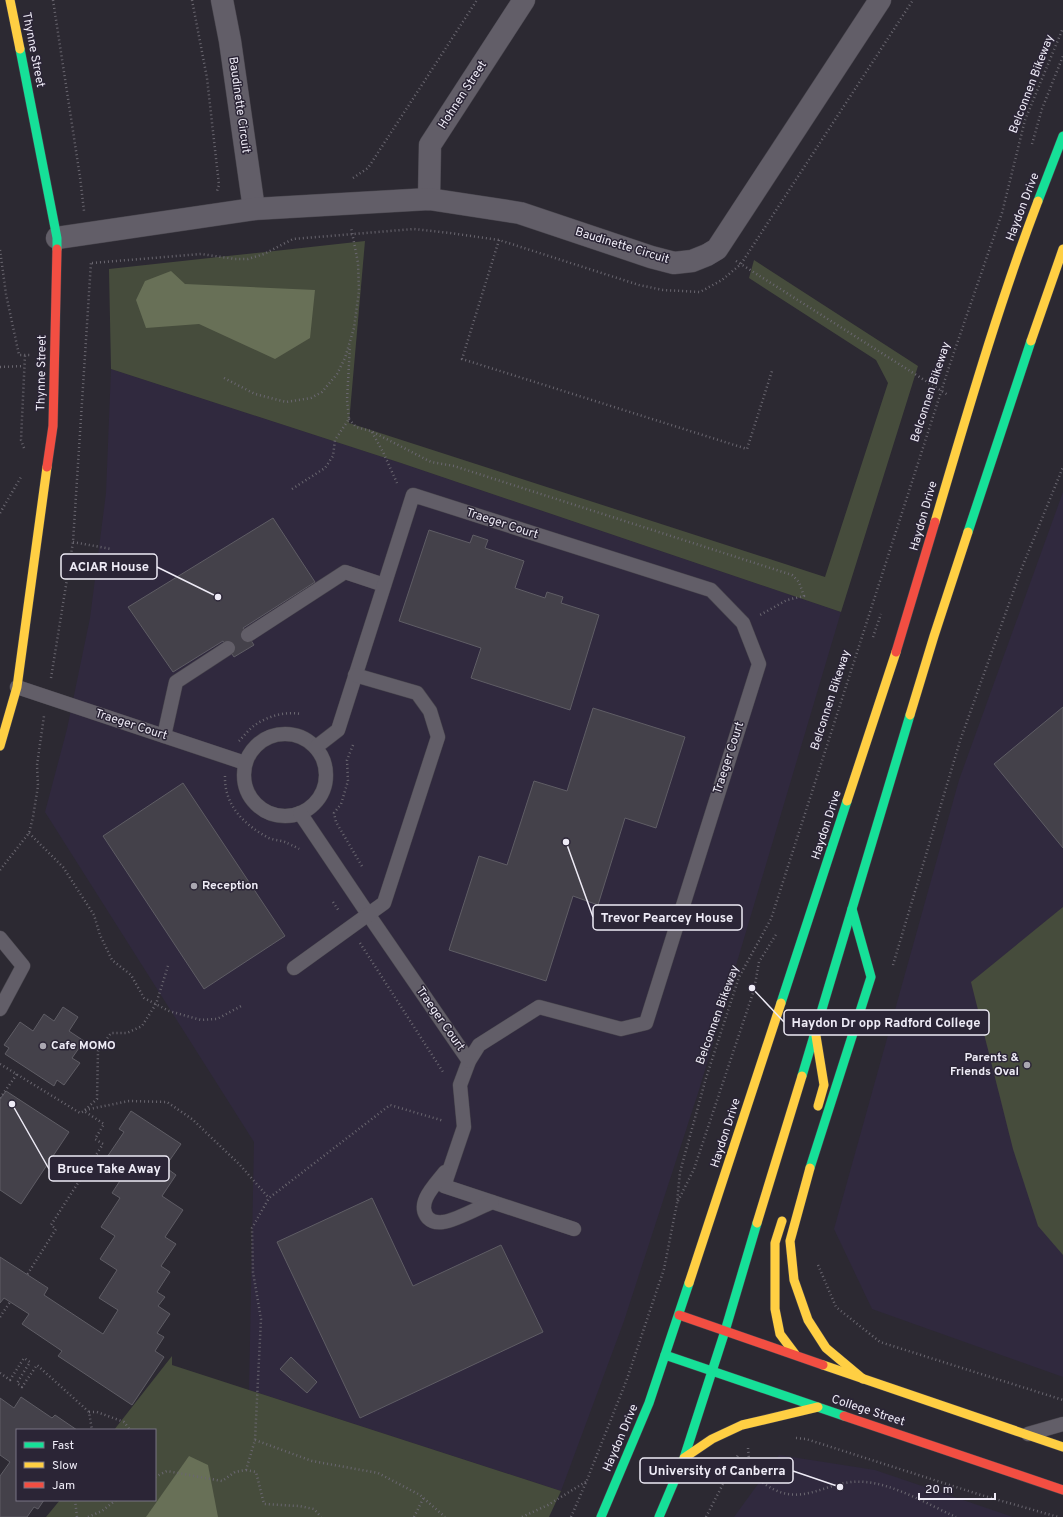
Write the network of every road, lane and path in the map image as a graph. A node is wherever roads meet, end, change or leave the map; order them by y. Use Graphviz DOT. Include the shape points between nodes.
graph roads {
  1 [pos="10,0"];
  2 [pos="53,0"];
  3 [pos="192,0"];
  4 [pos="222,0"];
  5 [pos="477,0"];
  6 [pos="524,0"];
  7 [pos="880,0"];
  8 [pos="913,0"];
  9 [pos="1063,28"];
  10 [pos="1063,56"];
  11 [pos="1063,136"];
  12 [pos="1032,144"];
  13 [pos="352,179"];
  14 [pos="429,199"];
  15 [pos="83,209"];
  16 [pos="254,210"];
  17 [pos="205,216"];
  18 [pos="352,234"];
  19 [pos="57,238"];
  20 [pos="499,240"];
  21 [pos="717,248"];
  22 [pos="1063,249"];
  23 [pos="0,250"];
  24 [pos="741,264"];
  25 [pos="350,342"];
  26 [pos="25,355"];
  27 [pos="19,356"];
  28 [pos="24,366"];
  29 [pos="0,367"];
  30 [pos="772,371"];
  31 [pos="224,378"];
  32 [pos="953,390"];
  33 [pos="941,391"];
  34 [pos="349,418"];
  35 [pos="371,431"];
  36 [pos="21,440"];
  37 [pos="1063,467"];
  38 [pos="23,473"];
  39 [pos="292,489"];
  40 [pos="407,512"];
  41 [pos="0,513"];
  42 [pos="73,542"];
  43 [pos="112,549"];
  44 [pos="384,585"];
  45 [pos="882,610"];
  46 [pos="743,623"];
  47 [pos="248,635"];
  48 [pos="873,640"];
  49 [pos="228,648"];
  50 [pos="355,675"];
  51 [pos="17,687"];
  52 [pos="48,698"];
  53 [pos="164,736"];
  54 [pos="355,739"];
  55 [pos="0,746"];
  56 [pos="316,748"];
  57 [pos="245,763"];
  58 [pos="225,771"];
  59 [pos="300,813"];
  60 [pos="28,833"];
  61 [pos="303,855"];
  62 [pos="364,869"];
  63 [pos="0,870"];
  64 [pos="332,901"];
  65 [pos="852,909"];
  66 [pos="368,914"];
  67 [pos="350,927"];
  68 [pos="780,929"];
  69 [pos="0,938"];
  70 [pos="168,966"];
  71 [pos="294,968"];
  72 [pos="891,971"];
  73 [pos="156,1004"];
  74 [pos="243,1005"];
  75 [pos="0,1009"];
  76 [pos="815,1031"];
  77 [pos="469,1061"];
  78 [pos="0,1064"];
  79 [pos="17,1074"];
  80 [pos="447,1078"];
  81 [pos="0,1098"];
  82 [pos="815,1115"];
  83 [pos="464,1127"];
  84 [pos="452,1164"];
  85 [pos="269,1198"];
  86 [pos="492,1202"];
  87 [pos="677,1203"];
  88 [pos="784,1213"];
  89 [pos="574,1229"];
  90 [pos="816,1258"];
  91 [pos="27,1275"];
  92 [pos="10,1302"];
  93 [pos="679,1315"];
  94 [pos="0,1318"];
  95 [pos="725,1331"];
  96 [pos="795,1354"];
  97 [pos="665,1355"];
  98 [pos="712,1371"];
  99 [pos="0,1373"];
  100 [pos="862,1379"];
  101 [pos="1063,1400"];
  102 [pos="818,1407"];
  103 [pos="89,1412"];
  104 [pos="1063,1424"];
  105 [pos="742,1425"];
  106 [pos="92,1429"];
  107 [pos="129,1429"];
  108 [pos="1028,1434"];
  109 [pos="747,1437"];
  110 [pos="792,1438"];
  111 [pos="255,1440"];
  112 [pos="1063,1447"];
  113 [pos="684,1458"];
  114 [pos="246,1470"];
  115 [pos="156,1476"];
  116 [pos="588,1480"];
  117 [pos="1063,1490"];
  118 [pos="424,1497"];
  119 [pos="75,1501"];
  120 [pos="115,1501"];
  121 [pos="77,1517"];
  122 [pos="88,1517"];
  123 [pos="321,1517"];
  124 [pos="414,1517"];
  125 [pos="446,1517"];
  126 [pos="522,1517"];
  127 [pos="572,1517"];
  128 [pos="601,1517"];
  129 [pos="659,1517"];
  130 [pos="706,1517"];
  131 [pos="956,1517"];
  132 [pos="1058,1517"];
  1 -- 19 [label="main road, Thynne Street"];
  2 -- 15 [label="path"];
  3 -- 17 [label="path" via="207,78 219,185"];
  4 -- 16 [label="street, Baudinette Circuit"];
  5 -- 13 [label="path" via="368,168"];
  6 -- 14 [label="street, Hohnen Street" via="430,145"];
  7 -- 21 [label="street, Baudinette Circuit"];
  8 -- 24 [label="path"];
  9 -- 33 [label="path, Belconnen Bikeway" via="1025,120 1002,213"];
  10 -- 12 [label="path" via="1042,109"];
  11 -- 93 [label="main road, Haydon Drive" via="1017,257 970,403 904,628"];
  14 -- 16 [label="street, Baudinette Circuit"];
  14 -- 21 [label="street, Baudinette Circuit" via="520,213 674,263 692,261"];
  16 -- 17 [label="street, Baudinette Circuit"];
  17 -- 19 [label="street, Baudinette Circuit"];
  18 -- 20 [label="path" via="414,229"];
  18 -- 25 [label="path" via="358,263 359,291"];
  18 -- 42 [label="path" via="293,239 248,259 201,254 92,262"];
  19 -- 51 [label="main road, Thynne Street" via="53,426"];
  20 -- 24 [label="path" via="639,285 663,290 700,292 722,280"];
  20 -- 30 [label="path" via="462,359 747,449"];
  21 -- 24 [label="path"];
  22 -- 65 [label="main road" via="1006,412 934,636"];
  23 -- 27 [label="path"];
  24 -- 33 [label="path"];
  25 -- 31 [label="path" via="337,374 322,392 311,398 286,402 255,394"];
  25 -- 34 [label="path" via="347,400"];
  26 -- 28 [label="path"];
  28 -- 29 [label="path"];
  28 -- 36 [label="path"];
  32 -- 33 [label="path" via="950,397"];
  33 -- 87 [label="path, Belconnen Bikeway" via="770,919 739,977 708,1071 680,1172"];
  34 -- 35 [label="path" via="356,427"];
  34 -- 39 [label="path" via="335,440 333,456 325,468"];
  35 -- 40 [label="path" via="397,482 398,508"];
  35 -- 46 [label="path" via="431,462 454,466 792,575 799,582 804,596 787,600"];
  37 -- 72 [label="path" via="1021,570 960,741"];
  38 -- 41 [label="path"];
  40 -- 44 [label="lane, Traeger Court"];
  40 -- 46 [label="lane, Traeger Court" via="413,495 711,590"];
  42 -- 43 [label="path"];
  42 -- 52 [label="path"];
  44 -- 47 [label="lane" via="346,572"];
  44 -- 50 [label="lane, Traeger Court"];
  45 -- 48 [label="path"];
  46 -- 77 [label="lane, Traeger Court" via="759,664 646,1023 622,1029 539,1007 479,1045"];
  49 -- 53 [label="lane" via="176,682"];
  50 -- 56 [label="lane, Traeger Court" via="338,730"];
  50 -- 66 [label="lane" via="417,693 430,711 438,737 384,902"];
  51 -- 52 [label="lane, Traeger Court"];
  51 -- 55 [label="main road, Thynne Street"];
  52 -- 53 [label="lane, Traeger Court"];
  52 -- 60 [label="path" via="37,765 38,786"];
  53 -- 57 [label="lane, Traeger Court"];
  54 -- 62 [label="path" via="347,760 348,781 341,804 334,813 336,822"];
  56 -- 57 [label="lane" via="300,736 281,734 262,740 249,754"];
  56 -- 59 [label="lane" via="325,765 325,785 316,802"];
  57 -- 59 [label="lane" via="245,784 248,793 261,809 280,816"];
  58 -- 61 [label="path" via="224,786 232,806 246,825 268,838 299,848"];
  59 -- 66 [label="lane, Traeger Court"];
  60 -- 63 [label="path"];
  60 -- 73 [label="path" via="63,867 94,914 100,935 112,960 131,975 144,998"];
  64 -- 67 [label="path"];
  65 -- 76 [label="main road"];
  65 -- 100 [label="main road" via="871,977 804,1188 790,1241 794,1280 808,1320 826,1348"];
  66 -- 67 [label="lane"];
  66 -- 77 [label="lane, Traeger Court"];
  67 -- 71 [label="lane"];
  67 -- 80 [label="path"];
  68 -- 87 [label="path" via="759,962 754,990 694,1168"];
  69 -- 75 [label="lane" via="23,966"];
  70 -- 73 [label="path"];
  73 -- 74 [label="path" via="169,1011 202,1020 217,1019"];
  73 -- 85 [label="path" via="142,1026 127,1032 111,1033 98,1051 97,1099 85,1110 129,1101 167,1102 192,1119 235,1160"];
  76 -- 82 [label="main road" via="824,1085"];
  76 -- 95 [label="main road"];
  77 -- 83 [label="lane" via="460,1085"];
  78 -- 79 [label="path"];
  79 -- 81 [label="path"];
  79 -- 91 [label="path" via="80,1113 84,1111 104,1124 94,1139 103,1144 51,1225 56,1229"];
  83 -- 84 [label="lane"];
  83 -- 85 [label="path" via="390,1105"];
  84 -- 86 [label="lane" via="444,1186"];
  84 -- 86 [label="lane" via="425,1200 424,1211 431,1220 446,1222"];
  85 -- 111 [label="path" via="252,1228 253,1272 261,1319"];
  86 -- 89 [label="lane"];
  87 -- 116 [label="path, Belconnen Bikeway" via="664,1269 627,1378"];
  88 -- 96 [label="main road" via="775,1243 775,1309 780,1334"];
  90 -- 101 [label="path" via="836,1307 880,1342"];
  92 -- 94 [label="path"];
  93 -- 95 [label="main road"];
  93 -- 97 [label="main road, Haydon Drive"];
  95 -- 96 [label="main road"];
  95 -- 98 [label="main road"];
  96 -- 100 [label="main road"];
  97 -- 98 [label="main road, College Street"];
  97 -- 128 [label="main road, Haydon Drive" via="649,1403"];
  98 -- 102 [label="main road, College Street"];
  98 -- 113 [label="main road"];
  99 -- 103 [label="path" via="10,1380 24,1358 30,1362 16,1384 22,1387 37,1365"];
  100 -- 108 [label="main road"];
  102 -- 105 [label="main road"];
  102 -- 117 [label="main road, College Street"];
  103 -- 106 [label="path"];
  103 -- 107 [label="path" via="97,1412 124,1422"];
  104 -- 108 [label="lane"];
  105 -- 109 [label="path"];
  105 -- 113 [label="main road" via="712,1439"];
  108 -- 112 [label="main road"];
  109 -- 130 [label="path"];
  109 -- 131 [label="path" via="750,1470 765,1485 785,1494 800,1495 843,1483 865,1482 896,1489"];
  110 -- 132 [label="path" via="806,1438 981,1495"];
  111 -- 114 [label="path"];
  111 -- 118 [label="path" via="312,1461 378,1473"];
  113 -- 129 [label="main road"];
  114 -- 115 [label="path" via="235,1472 222,1481 167,1471"];
  114 -- 123 [label="path" via="256,1472 264,1504 314,1508"];
  116 -- 126 [label="path" via="548,1505"];
  116 -- 127 [label="path, Belconnen Bikeway"];
  118 -- 124 [label="path"];
  118 -- 125 [label="path"];
  119 -- 121 [label="path"];
  120 -- 122 [label="path" via="102,1511"];
}
